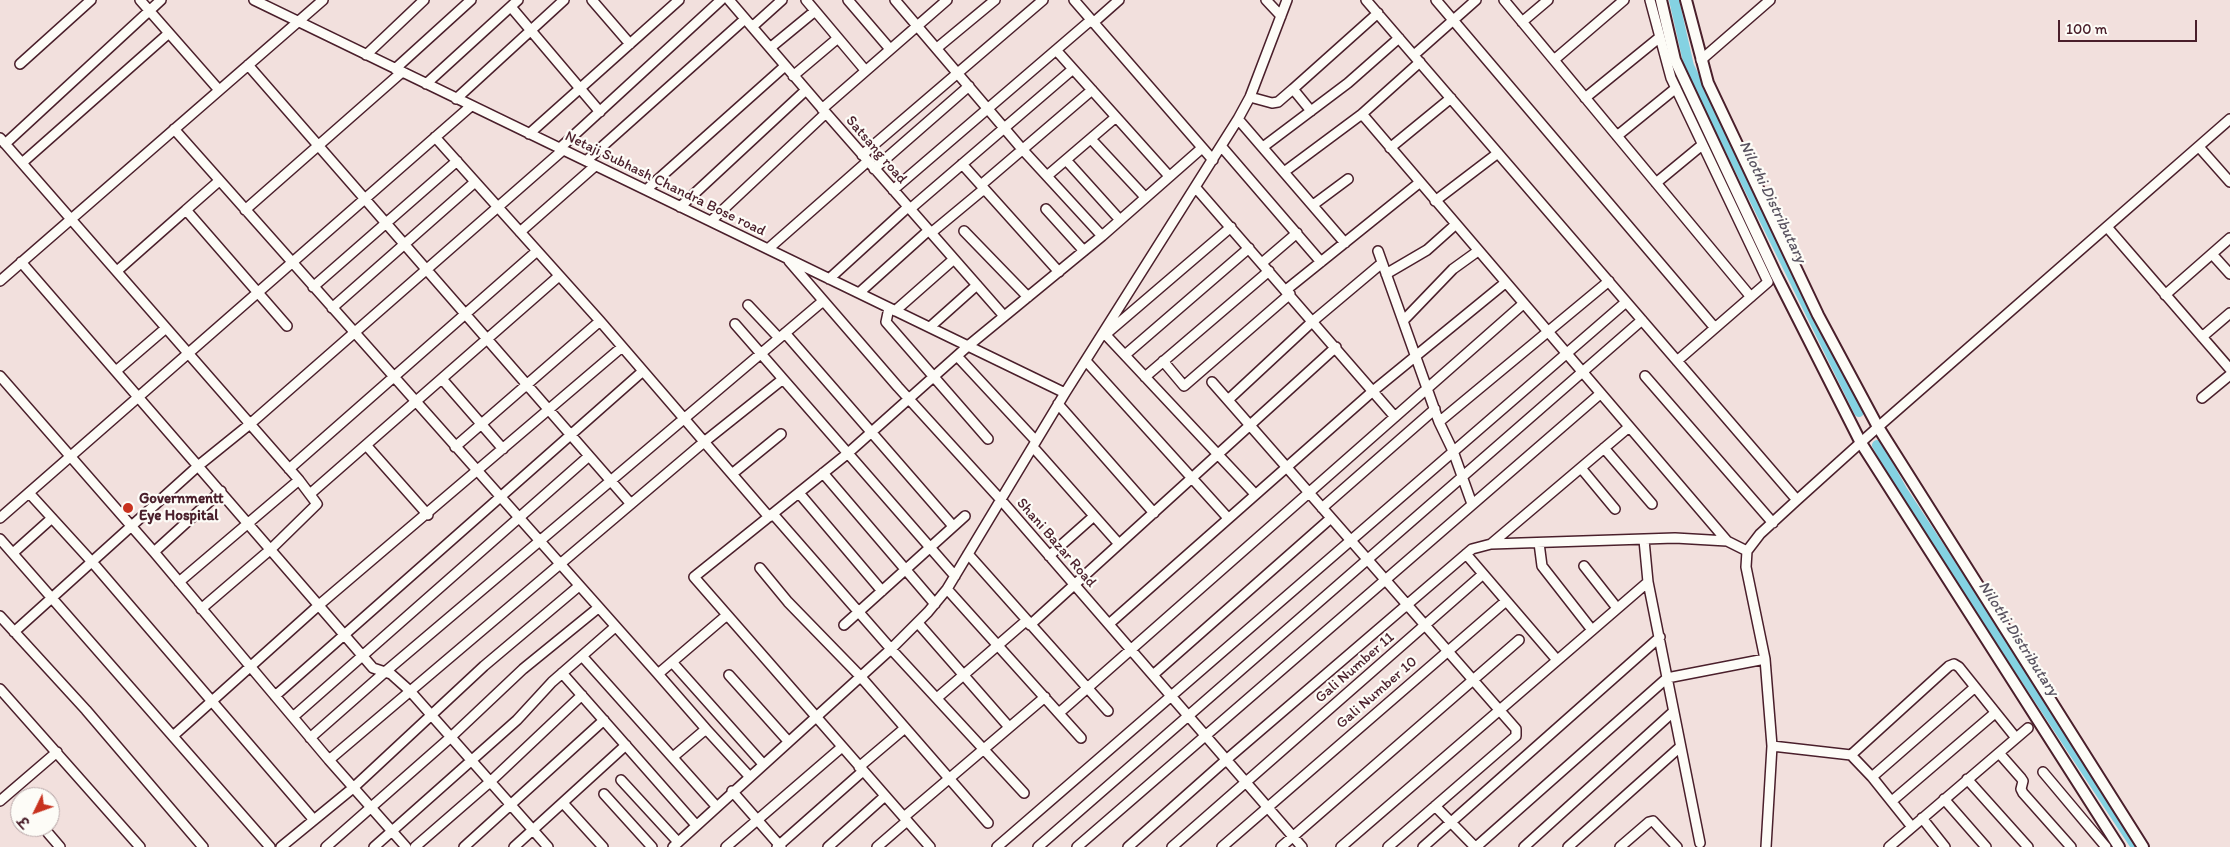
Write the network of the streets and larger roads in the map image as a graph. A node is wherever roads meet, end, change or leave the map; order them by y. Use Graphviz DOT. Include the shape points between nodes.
graph roads {
  1 [pos="91,0"];
  2 [pos="140,0"];
  3 [pos="161,0"];
  4 [pos="254,0"];
  5 [pos="323,0"];
  6 [pos="424,0"];
  7 [pos="471,0"];
  8 [pos="518,0"];
  9 [pos="564,0"];
  10 [pos="592,0"];
  11 [pos="679,0"];
  12 [pos="721,0"];
  13 [pos="729,0"];
  14 [pos="782,0"];
  15 [pos="806,0"];
  16 [pos="848,0"];
  17 [pos="895,0"];
  18 [pos="995,0"];
  19 [pos="1043,0"];
  20 [pos="1074,0"];
  21 [pos="1119,0"];
  22 [pos="1266,0"];
  23 [pos="1288,0"];
  24 [pos="1366,0"];
  25 [pos="1436,0"];
  26 [pos="1476,0"];
  27 [pos="1504,0"];
  28 [pos="1548,0"];
  29 [pos="1624,0"];
  30 [pos="1650,0"];
  31 [pos="1661,0"];
  32 [pos="1686,0"];
  33 [pos="1770,0"];
  34 [pos="943,1"];
  35 [pos="511,7"];
  36 [pos="149,10"];
  37 [pos="815,11"];
  38 [pos="1378,13"];
  39 [pos="1281,16"];
  40 [pos="1453,20"];
  41 [pos="297,22"];
  42 [pos="1092,22"];
  43 [pos="1522,22"];
  44 [pos="749,23"];
  45 [pos="917,26"];
  46 [pos="530,31"];
  47 [pos="169,32"];
  48 [pos="1660,37"];
  49 [pos="838,38"];
  50 [pos="1399,38"];
  51 [pos="630,44"];
  52 [pos="770,48"];
  53 [pos="937,48"];
  54 [pos="890,49"];
  55 [pos="1056,50"];
  56 [pos="366,55"];
  57 [pos="1414,55"];
  58 [pos="1554,60"];
  59 [pos="1702,60"];
  60 [pos="1420,62"];
  61 [pos="20,64"];
  62 [pos="248,65"];
  63 [pos="785,66"];
  64 [pos="1073,69"];
  65 [pos="865,70"];
  66 [pos="399,71"];
  67 [pos="958,73"];
  68 [pos="793,76"];
  69 [pos="426,84"];
  70 [pos="970,86"];
  71 [pos="1676,88"];
  72 [pos="580,89"];
  73 [pos="1293,89"];
  74 [pos="219,90"];
  75 [pos="806,90"];
  76 [pos="1092,90"];
  77 [pos="1250,97"];
  78 [pos="1451,98"];
  79 [pos="1585,98"];
  80 [pos="456,99"];
  81 [pos="471,106"];
  82 [pos="988,107"];
  83 [pos="824,111"];
  84 [pos="1310,111"];
  85 [pos="600,112"];
  86 [pos="1362,114"];
  87 [pos="1116,117"];
  88 [pos="1238,119"];
  89 [pos="2230,119"];
  90 [pos="1004,128"];
  91 [pos="174,129"];
  92 [pos="529,134"];
  93 [pos="1617,136"];
  94 [pos="435,137"];
  95 [pos="1091,139"];
  96 [pos="3,141"];
  97 [pos="318,145"];
  98 [pos="1702,145"];
  99 [pos="1222,146"];
  100 [pos="1263,147"];
  101 [pos="2198,147"];
  102 [pos="1202,148"];
  103 [pos="1390,148"];
  104 [pos="561,149"];
  105 [pos="1022,149"];
  106 [pos="1498,153"];
  107 [pos="1066,160"];
  108 [pos="1213,160"];
  109 [pos="456,161"];
  110 [pos="586,161"];
  111 [pos="868,162"];
  112 [pos="22,163"];
  113 [pos="962,164"];
  114 [pos="595,166"];
  115 [pos="1284,172"];
  116 [pos="1047,176"];
  117 [pos="1169,176"];
  118 [pos="1348,179"];
  119 [pos="219,181"];
  120 [pos="475,182"];
  121 [pos="2230,182"];
  122 [pos="1419,183"];
  123 [pos="1656,183"];
  124 [pos="983,187"];
  125 [pos="1196,188"];
  126 [pos="646,190"];
  127 [pos="893,190"];
  128 [pos="1145,197"];
  129 [pos="365,198"];
  130 [pos="1435,201"];
  131 [pos="1313,205"];
  132 [pos="498,207"];
  133 [pos="680,207"];
  134 [pos="909,208"];
  135 [pos="1046,209"];
  136 [pos="186,210"];
  137 [pos="245,210"];
  138 [pos="71,219"];
  139 [pos="1120,220"];
  140 [pos="386,222"];
  141 [pos="711,222"];
  142 [pos="1455,225"];
  143 [pos="1231,227"];
  144 [pos="2107,227"];
  145 [pos="964,231"];
  146 [pos="520,232"];
  147 [pos="930,232"];
  148 [pos="1297,233"];
  149 [pos="1102,236"];
  150 [pos="2230,238"];
  151 [pos="1346,243"];
  152 [pos="406,244"];
  153 [pos="1249,248"];
  154 [pos="768,249"];
  155 [pos="538,251"];
  156 [pos="1084,251"];
  157 [pos="1378,251"];
  158 [pos="1478,251"];
  159 [pos="2212,254"];
  160 [pos="787,258"];
  161 [pos="954,259"];
  162 [pos="21,262"];
  163 [pos="1322,262"];
  164 [pos="292,263"];
  165 [pos="1262,263"];
  166 [pos="1382,263"];
  167 [pos="426,268"];
  168 [pos="116,270"];
  169 [pos="1269,271"];
  170 [pos="1059,272"];
  171 [pos="1386,274"];
  172 [pos="2230,274"];
  173 [pos="559,276"];
  174 [pos="1772,278"];
  175 [pos="829,279"];
  176 [pos="0,281"];
  177 [pos="1609,281"];
  178 [pos="1504,283"];
  179 [pos="977,285"];
  180 [pos="313,287"];
  181 [pos="1288,292"];
  182 [pos="257,293"];
  183 [pos="859,293"];
  184 [pos="2165,294"];
  185 [pos="1028,297"];
  186 [pos="1752,297"];
  187 [pos="824,301"];
  188 [pos="1626,302"];
  189 [pos="1523,304"];
  190 [pos="748,305"];
  191 [pos="332,308"];
  192 [pos="892,309"];
  193 [pos="2230,313"];
  194 [pos="466,314"];
  195 [pos="1004,316"];
  196 [pos="1642,320"];
  197 [pos="600,321"];
  198 [pos="1313,321"];
  199 [pos="1403,321"];
  200 [pos="735,324"];
  201 [pos="287,326"];
  202 [pos="930,327"];
  203 [pos="166,328"];
  204 [pos="1715,328"];
  205 [pos="353,332"];
  206 [pos="1547,332"];
  207 [pos="1104,334"];
  208 [pos="782,336"];
  209 [pos="2202,337"];
  210 [pos="488,340"];
  211 [pos="968,346"];
  212 [pos="622,347"];
  213 [pos="1336,347"];
  214 [pos="188,353"];
  215 [pos="761,354"];
  216 [pos="1566,354"];
  217 [pos="1125,355"];
  218 [pos="957,356"];
  219 [pos="1416,356"];
  220 [pos="1677,360"];
  221 [pos="1086,361"];
  222 [pos="1163,361"];
  223 [pos="2230,369"];
  224 [pos="643,370"];
  225 [pos="116,371"];
  226 [pos="1582,374"];
  227 [pos="2230,375"];
  228 [pos="0,376"];
  229 [pos="1645,376"];
  230 [pos="393,377"];
  231 [pos="1145,377"];
  232 [pos="934,378"];
  233 [pos="442,379"];
  234 [pos="782,379"];
  235 [pos="1212,382"];
  236 [pos="527,384"];
  237 [pos="1428,388"];
  238 [pos="1373,391"];
  239 [pos="1065,393"];
  240 [pos="1600,394"];
  241 [pos="139,397"];
  242 [pos="2202,398"];
  243 [pos="909,400"];
  244 [pos="1228,400"];
  245 [pos="416,402"];
  246 [pos="1058,404"];
  247 [pos="1435,409"];
  248 [pos="549,410"];
  249 [pos="1395,416"];
  250 [pos="684,418"];
  251 [pos="1439,422"];
  252 [pos="250,424"];
  253 [pos="481,424"];
  254 [pos="1250,425"];
  255 [pos="1629,427"];
  256 [pos="1878,427"];
  257 [pos="872,432"];
  258 [pos="570,434"];
  259 [pos="781,434"];
  260 [pos="988,439"];
  261 [pos="704,442"];
  262 [pos="1861,443"];
  263 [pos="1034,444"];
  264 [pos="366,445"];
  265 [pos="455,447"];
  266 [pos="1604,448"];
  267 [pos="504,450"];
  268 [pos="1453,451"];
  269 [pos="847,454"];
  270 [pos="1218,455"];
  271 [pos="71,456"];
  272 [pos="590,456"];
  273 [pos="198,466"];
  274 [pos="1286,466"];
  275 [pos="1581,468"];
  276 [pos="289,469"];
  277 [pos="478,472"];
  278 [pos="823,473"];
  279 [pos="732,474"];
  280 [pos="1462,476"];
  281 [pos="1192,479"];
  282 [pos="298,480"];
  283 [pos="610,480"];
  284 [pos="220,491"];
  285 [pos="1308,492"];
  286 [pos="799,493"];
  287 [pos="30,494"];
  288 [pos="310,494"];
  289 [pos="1255,494"];
  290 [pos="499,497"];
  291 [pos="1001,500"];
  292 [pos="1797,500"];
  293 [pos="630,504"];
  294 [pos="1472,504"];
  295 [pos="1652,504"];
  296 [pos="1322,508"];
  297 [pos="1615,509"];
  298 [pos="1154,513"];
  299 [pos="428,514"];
  300 [pos="771,516"];
  301 [pos="965,516"];
  302 [pos="1094,516"];
  303 [pos="0,518"];
  304 [pos="52,518"];
  305 [pos="518,518"];
  306 [pos="1228,518"];
  307 [pos="1331,518"];
  308 [pos="247,522"];
  309 [pos="1774,523"];
  310 [pos="953,526"];
  311 [pos="131,528"];
  312 [pos="0,539"];
  313 [pos="1350,540"];
  314 [pos="1644,540"];
  315 [pos="1727,541"];
  316 [pos="539,542"];
  317 [pos="1539,543"];
  318 [pos="1119,544"];
  319 [pos="1491,544"];
  320 [pos="929,548"];
  321 [pos="271,549"];
  322 [pos="1747,551"];
  323 [pos="154,552"];
  324 [pos="13,553"];
  325 [pos="968,554"];
  326 [pos="1466,554"];
  327 [pos="1050,556"];
  328 [pos="1367,559"];
  329 [pos="93,563"];
  330 [pos="559,564"];
  331 [pos="1584,566"];
  332 [pos="760,568"];
  333 [pos="904,570"];
  334 [pos="1482,575"];
  335 [pos="955,576"];
  336 [pos="1384,579"];
  337 [pos="179,582"];
  338 [pos="1648,582"];
  339 [pos="1075,585"];
  340 [pos="579,586"];
  341 [pos="947,589"];
  342 [pos="882,590"];
  343 [pos="53,598"];
  344 [pos="1506,601"];
  345 [pos="935,604"];
  346 [pos="1406,604"];
  347 [pos="319,606"];
  348 [pos="598,608"];
  349 [pos="1617,608"];
  350 [pos="202,609"];
  351 [pos="859,612"];
  352 [pos="727,615"];
  353 [pos="0,616"];
  354 [pos="918,623"];
  355 [pos="1029,623"];
  356 [pos="1108,624"];
  357 [pos="844,625"];
  358 [pos="1424,625"];
  359 [pos="615,627"];
  360 [pos="1592,630"];
  361 [pos="14,632"];
  362 [pos="344,634"];
  363 [pos="1660,637"];
  364 [pos="1518,640"];
  365 [pos="998,645"];
  366 [pos="891,649"];
  367 [pos="1131,650"];
  368 [pos="1448,651"];
  369 [pos="363,655"];
  370 [pos="582,656"];
  371 [pos="1765,659"];
  372 [pos="1558,660"];
  373 [pos="672,662"];
  374 [pos="250,667"];
  375 [pos="385,672"];
  376 [pos="562,673"];
  377 [pos="658,674"];
  378 [pos="729,675"];
  379 [pos="1153,675"];
  380 [pos="860,676"];
  381 [pos="964,676"];
  382 [pos="1667,678"];
  383 [pos="1474,681"];
  384 [pos="1974,688"];
  385 [pos="1088,689"];
  386 [pos="1,690"];
  387 [pos="410,691"];
  388 [pos="582,695"];
  389 [pos="274,696"];
  390 [pos="1171,696"];
  391 [pos="1045,697"];
  392 [pos="936,698"];
  393 [pos="212,701"];
  394 [pos="1499,710"];
  395 [pos="1108,711"];
  396 [pos="1673,712"];
  397 [pos="1059,713"];
  398 [pos="1995,713"];
  399 [pos="1188,715"];
  400 [pos="432,716"];
  401 [pos="292,717"];
  402 [pos="815,717"];
  403 [pos="604,720"];
  404 [pos="1009,727"];
  405 [pos="905,728"];
  406 [pos="2028,728"];
  407 [pos="706,729"];
  408 [pos="173,736"];
  409 [pos="1206,736"];
  410 [pos="451,737"];
  411 [pos="310,738"];
  412 [pos="1082,738"];
  413 [pos="2016,738"];
  414 [pos="788,741"];
  415 [pos="626,745"];
  416 [pos="1772,746"];
  417 [pos="1680,747"];
  418 [pos="842,748"];
  419 [pos="983,750"];
  420 [pos="57,752"];
  421 [pos="1999,753"];
  422 [pos="1851,755"];
  423 [pos="673,757"];
  424 [pos="328,760"];
  425 [pos="472,760"];
  426 [pos="1226,760"];
  427 [pos="763,764"];
  428 [pos="861,769"];
  429 [pos="2042,772"];
  430 [pos="749,776"];
  431 [pos="1872,777"];
  432 [pos="1967,779"];
  433 [pos="621,780"];
  434 [pos="950,780"];
  435 [pos="491,782"];
  436 [pos="1246,782"];
  437 [pos="353,788"];
  438 [pos="732,791"];
  439 [pos="1024,793"];
  440 [pos="604,794"];
  441 [pos="885,796"];
  442 [pos="1944,799"];
  443 [pos="0,801"];
  444 [pos="1892,801"];
  445 [pos="564,802"];
  446 [pos="511,804"];
  447 [pos="716,806"];
  448 [pos="1435,806"];
  449 [pos="1267,807"];
  450 [pos="371,808"];
  451 [pos="1922,818"];
  452 [pos="905,819"];
  453 [pos="314,820"];
  454 [pos="758,821"];
  455 [pos="1451,822"];
  456 [pos="988,823"];
  457 [pos="696,825"];
  458 [pos="1912,827"];
  459 [pos="534,830"];
  460 [pos="392,831"];
  461 [pos="1293,836"];
  462 [pos="51,837"];
  463 [pos="1700,843"];
  464 [pos="675,845"];
  465 [pos="779,846"];
  466 [pos="928,846"];
  467 [pos="60,847"];
  468 [pos="140,847"];
  469 [pos="203,847"];
  470 [pos="270,847"];
  471 [pos="281,847"];
  472 [pos="326,847"];
  473 [pos="374,847"];
  474 [pos="406,847"];
  475 [pos="416,847"];
  476 [pos="464,847"];
  477 [pos="514,847"];
  478 [pos="548,847"];
  479 [pos="604,847"];
  480 [pos="652,847"];
  481 [pos="726,847"];
  482 [pos="828,847"];
  483 [pos="876,847"];
  484 [pos="997,847"];
  485 [pos="1038,847"];
  486 [pos="1077,847"];
  487 [pos="1128,847"];
  488 [pos="1172,847"];
  489 [pos="1222,847"];
  490 [pos="1281,847"];
  491 [pos="1302,847"];
  492 [pos="1341,847"];
  493 [pos="1388,847"];
  494 [pos="1423,847"];
  495 [pos="1475,847"];
  496 [pos="1524,847"];
  497 [pos="1568,847"];
  498 [pos="1620,847"];
  499 [pos="1677,847"];
  500 [pos="1766,847"];
  501 [pos="1889,847"];
  502 [pos="1946,847"];
  503 [pos="1986,847"];
  504 [pos="2028,847"];
  505 [pos="2071,847"];
  506 [pos="2106,847"];
  507 [pos="2119,847"];
  508 [pos="2143,847"];
  1 -- 61 [label="street"];
  2 -- 36 [label="street"];
  3 -- 36 [label="street"];
  4 -- 41 [label="street, Netaji Subhash Chandra Bose road"];
  5 -- 41 [label="street"];
  6 -- 56 [label="street"];
  7 -- 66 [label="street"];
  8 -- 35 [label="street"];
  9 -- 46 [label="street"];
  10 -- 51 [label="street"];
  11 -- 51 [label="street"];
  12 -- 85 [label="street"];
  13 -- 44 [label="street, Satsang road"];
  14 -- 44 [label="street"];
  15 -- 37 [label="street"];
  16 -- 54 [label="street"];
  17 -- 45 [label="street"];
  18 -- 53 [label="street"];
  19 -- 67 [label="street"];
  20 -- 42 [label="street"];
  21 -- 42 [label="street"];
  22 -- 39 [label="street"];
  23 -- 39 [label="street"];
  24 -- 38 [label="street"];
  25 -- 40 [label="street"];
  26 -- 40 [label="street"];
  27 -- 43 [label="street"];
  28 -- 43 [label="street"];
  29 -- 58 [label="street"];
  30 -- 48 [label="street"];
  31 -- 174 [label="street" via="1675,60"];
  32 -- 59 [label="street"];
  33 -- 59 [label="street"];
  34 -- 45 [label="street"];
  35 -- 46 [label="street"];
  35 -- 69 [label="street"];
  36 -- 47 [label="street"];
  36 -- 96 [label="street"];
  37 -- 49 [label="street"];
  37 -- 52 [label="street"];
  38 -- 50 [label="street"];
  38 -- 73 [label="street"];
  39 -- 77 [label="street"];
  40 -- 57 [label="street"];
  40 -- 204 [label="street"];
  41 -- 56 [label="street, Netaji Subhash Chandra Bose road"];
  41 -- 62 [label="street"];
  42 -- 55 [label="street"];
  42 -- 102 [label="street"];
  43 -- 58 [label="street"];
  44 -- 52 [label="street, Satsang road"];
  44 -- 110 [label="street"];
  45 -- 53 [label="street"];
  45 -- 54 [label="street"];
  46 -- 72 [label="street"];
  46 -- 80 [label="street"];
  47 -- 74 [label="street"];
  47 -- 112 [label="street"];
  48 -- 71 [label="street"];
  48 -- 79 [label="street"];
  49 -- 65 [label="street"];
  49 -- 68 [label="street"];
  50 -- 57 [label="street"];
  50 -- 84 [label="street"];
  51 -- 72 [label="street"];
  52 -- 63 [label="street, Satsang road"];
  53 -- 67 [label="street"];
  54 -- 65 [label="street"];
  55 -- 64 [label="street"];
  55 -- 82 [label="street"];
  56 -- 66 [label="street, Netaji Subhash Chandra Bose road"];
  57 -- 60 [label="street"];
  58 -- 79 [label="street"];
  59 -- 256 [label="street" via="1708,83 1762,201"];
  60 -- 78 [label="street"];
  60 -- 86 [label="street"];
  62 -- 74 [label="street"];
  62 -- 97 [label="street"];
  63 -- 68 [label="street, Satsang road"];
  63 -- 126 [label="street"];
  64 -- 76 [label="street"];
  64 -- 90 [label="street"];
  65 -- 83 [label="street"];
  66 -- 69 [label="street, Netaji Subhash Chandra Bose road"];
  66 -- 97 [label="street"];
  67 -- 70 [label="street"];
  67 -- 111 [label="street"];
  68 -- 75 [label="street, Satsang road"];
  69 -- 80 [label="street, Netaji Subhash Chandra Bose road"];
  70 -- 82 [label="street"];
  70 -- 111 [label="street"];
  71 -- 93 [label="street"];
  71 -- 98 [label="street"];
  72 -- 85 [label="street"];
  72 -- 92 [label="street"];
  73 -- 77 [label="street" via="1278,102"];
  73 -- 84 [label="street"];
  74 -- 91 [label="street"];
  75 -- 83 [label="street, Satsang road"];
  75 -- 133 [label="street"];
  76 -- 87 [label="street"];
  76 -- 105 [label="street"];
  77 -- 88 [label="street"];
  78 -- 103 [label="street"];
  78 -- 106 [label="street"];
  79 -- 93 [label="street"];
  80 -- 81 [label="street, Netaji Subhash Chandra Bose road"];
  81 -- 92 [label="street, Netaji Subhash Chandra Bose road"];
  81 -- 94 [label="street"];
  82 -- 90 [label="street"];
  82 -- 127 [label="street"];
  83 -- 111 [label="street, Satsang road"];
  83 -- 141 [label="street"];
  84 -- 100 [label="street"];
  85 -- 104 [label="street"];
  86 -- 103 [label="street"];
  86 -- 115 [label="street"];
  87 -- 95 [label="street"];
  87 -- 117 [label="street"];
  88 -- 99 [label="street"];
  88 -- 100 [label="street"];
  89 -- 101 [label="street"];
  90 -- 105 [label="street"];
  90 -- 113 [label="street"];
  91 -- 119 [label="street"];
  91 -- 138 [label="street"];
  92 -- 104 [label="street, Netaji Subhash Chandra Bose road"];
  93 -- 123 [label="street"];
  94 -- 109 [label="street"];
  94 -- 129 [label="street"];
  95 -- 107 [label="street"];
  95 -- 128 [label="street"];
  96 -- 112 [label="street"];
  97 -- 129 [label="street"];
  97 -- 137 [label="street"];
  98 -- 123 [label="street"];
  98 -- 174 [label="street"];
  99 -- 108 [label="street"];
  99 -- 148 [label="street"];
  100 -- 115 [label="street"];
  101 -- 121 [label="street"];
  101 -- 144 [label="street"];
  102 -- 108 [label="street"];
  102 -- 117 [label="street"];
  103 -- 122 [label="street"];
  104 -- 110 [label="street, Netaji Subhash Chandra Bose road"];
  104 -- 132 [label="street"];
  105 -- 116 [label="street"];
  105 -- 124 [label="street"];
  106 -- 130 [label="street"];
  106 -- 177 [label="street"];
  107 -- 116 [label="street"];
  107 -- 139 [label="street"];
  108 -- 125 [label="street"];
  109 -- 120 [label="street"];
  109 -- 140 [label="street"];
  110 -- 114 [label="street, Netaji Subhash Chandra Bose road"];
  111 -- 127 [label="street, Satsang road"];
  111 -- 154 [label="street"];
  112 -- 138 [label="street"];
  113 -- 124 [label="street"];
  113 -- 134 [label="street"];
  114 -- 126 [label="street, Netaji Subhash Chandra Bose road"];
  114 -- 146 [label="street"];
  115 -- 131 [label="street"];
  116 -- 149 [label="street"];
  117 -- 128 [label="street"];
  118 -- 131 [label="street"];
  119 -- 136 [label="street"];
  119 -- 137 [label="street"];
  120 -- 132 [label="street"];
  120 -- 152 [label="street"];
  122 -- 130 [label="street"];
  122 -- 151 [label="street"];
  123 -- 186 [label="street"];
  124 -- 147 [label="street"];
  124 -- 170 [label="street"];
  125 -- 143 [label="street"];
  125 -- 207 [label="street"];
  126 -- 133 [label="street, Netaji Subhash Chandra Bose road"];
  127 -- 134 [label="street, Satsang road"];
  128 -- 139 [label="street"];
  129 -- 140 [label="street"];
  129 -- 164 [label="street"];
  130 -- 142 [label="street"];
  131 -- 151 [label="street"];
  132 -- 146 [label="street"];
  132 -- 167 [label="street"];
  133 -- 141 [label="street, Netaji Subhash Chandra Bose road"];
  134 -- 147 [label="street, Satsang road"];
  134 -- 175 [label="street"];
  135 -- 156 [label="street"];
  136 -- 168 [label="street"];
  136 -- 182 [label="street"];
  137 -- 164 [label="street"];
  138 -- 162 [label="street"];
  138 -- 168 [label="street"];
  139 -- 149 [label="street"];
  140 -- 152 [label="street"];
  140 -- 180 [label="street"];
  141 -- 154 [label="street, Netaji Subhash Chandra Bose road"];
  142 -- 158 [label="street"];
  142 -- 171 [label="street" via="1427,250"];
  143 -- 153 [label="street"];
  143 -- 207 [label="street"];
  144 -- 184 [label="street"];
  144 -- 256 [label="street"];
  145 -- 185 [label="street"];
  146 -- 155 [label="street"];
  147 -- 161 [label="street, Satsang road"];
  147 -- 183 [label="street"];
  148 -- 163 [label="street"];
  148 -- 165 [label="street"];
  149 -- 156 [label="street"];
  150 -- 159 [label="street"];
  151 -- 163 [label="street"];
  152 -- 167 [label="street"];
  152 -- 191 [label="street"];
  153 -- 165 [label="street"];
  153 -- 217 [label="street"];
  154 -- 160 [label="street, Netaji Subhash Chandra Bose road"];
  155 -- 173 [label="street"];
  155 -- 194 [label="street"];
  156 -- 170 [label="street"];
  157 -- 166 [label="street"];
  158 -- 178 [label="street"];
  158 -- 199 [label="street" via="1453,269"];
  159 -- 172 [label="street"];
  159 -- 184 [label="street"];
  160 -- 175 [label="street, Netaji Subhash Chandra Bose road"];
  160 -- 187 [label="street, Shani Bazar Road"];
  161 -- 179 [label="street, Satsang road"];
  161 -- 192 [label="street"];
  162 -- 176 [label="street"];
  162 -- 225 [label="street"];
  163 -- 181 [label="street"];
  164 -- 180 [label="street"];
  164 -- 182 [label="street"];
  165 -- 169 [label="street"];
  166 -- 171 [label="street"];
  166 -- 198 [label="street"];
  167 -- 194 [label="street"];
  167 -- 205 [label="street"];
  168 -- 203 [label="street"];
  169 -- 181 [label="street"];
  169 -- 222 [label="street"];
  170 -- 185 [label="street"];
  171 -- 199 [label="street"];
  173 -- 197 [label="street"];
  173 -- 210 [label="street"];
  174 -- 186 [label="street"];
  174 -- 262 [label="street"];
  175 -- 183 [label="street, Netaji Subhash Chandra Bose road"];
  177 -- 188 [label="street"];
  177 -- 206 [label="street"];
  178 -- 189 [label="street"];
  178 -- 219 [label="street"];
  179 -- 195 [label="street, Satsang road"];
  179 -- 202 [label="street"];
  180 -- 191 [label="street"];
  181 -- 198 [label="street"];
  181 -- 222 [label="street" via="1184,386"];
  182 -- 201 [label="street"];
  182 -- 214 [label="street"];
  183 -- 192 [label="street, Netaji Subhash Chandra Bose road"];
  184 -- 209 [label="street"];
  185 -- 195 [label="street"];
  186 -- 204 [label="street"];
  187 -- 208 [label="street"];
  187 -- 243 [label="street, Shani Bazar Road"];
  188 -- 196 [label="street"];
  188 -- 216 [label="street"];
  189 -- 206 [label="street"];
  189 -- 237 [label="street"];
  190 -- 208 [label="street"];
  191 -- 205 [label="street"];
  192 -- 202 [label="street, Netaji Subhash Chandra Bose road"];
  192 -- 232 [label="street" via="886,322"];
  193 -- 209 [label="street"];
  194 -- 210 [label="street"];
  194 -- 230 [label="street"];
  195 -- 211 [label="street"];
  196 -- 220 [label="street"];
  196 -- 226 [label="street"];
  197 -- 212 [label="street"];
  197 -- 236 [label="street"];
  198 -- 213 [label="street"];
  198 -- 244 [label="street"];
  199 -- 219 [label="street"];
  200 -- 215 [label="street"];
  202 -- 211 [label="street, Netaji Subhash Chandra Bose road"];
  203 -- 214 [label="street"];
  203 -- 225 [label="street"];
  204 -- 220 [label="street"];
  205 -- 230 [label="street"];
  205 -- 252 [label="street"];
  206 -- 216 [label="street"];
  206 -- 251 [label="street"];
  207 -- 217 [label="street"];
  207 -- 221 [label="street"];
  208 -- 215 [label="street"];
  208 -- 257 [label="street"];
  209 -- 223 [label="street"];
  210 -- 233 [label="street"];
  210 -- 236 [label="street"];
  211 -- 218 [label="street"];
  211 -- 239 [label="street, Netaji Subhash Chandra Bose road"];
  212 -- 224 [label="street"];
  212 -- 248 [label="street"];
  213 -- 238 [label="street"];
  213 -- 254 [label="street"];
  214 -- 241 [label="street"];
  214 -- 252 [label="street"];
  215 -- 234 [label="street"];
  215 -- 250 [label="street"];
  216 -- 226 [label="street"];
  216 -- 268 [label="street"];
  217 -- 231 [label="street"];
  218 -- 232 [label="street"];
  218 -- 263 [label="street"];
  219 -- 237 [label="street"];
  219 -- 238 [label="street"];
  220 -- 292 [label="street"];
  221 -- 239 [label="street"];
  221 -- 281 [label="street"];
  222 -- 231 [label="street"];
  224 -- 250 [label="street"];
  224 -- 258 [label="street"];
  225 -- 241 [label="street"];
  226 -- 240 [label="street"];
  226 -- 280 [label="street"];
  227 -- 242 [label="street"];
  228 -- 271 [label="street"];
  229 -- 309 [label="street"];
  230 -- 245 [label="street"];
  230 -- 276 [label="street"];
  231 -- 270 [label="street"];
  232 -- 243 [label="street"];
  232 -- 260 [label="street"];
  233 -- 245 [label="street"];
  233 -- 253 [label="street"];
  234 -- 261 [label="street"];
  234 -- 269 [label="street"];
  235 -- 244 [label="street"];
  236 -- 248 [label="street"];
  236 -- 253 [label="street"];
  237 -- 247 [label="street"];
  237 -- 249 [label="street"];
  238 -- 249 [label="street"];
  238 -- 274 [label="street"];
  239 -- 246 [label="street"];
  240 -- 255 [label="street"];
  240 -- 294 [label="street"];
  241 -- 271 [label="street"];
  241 -- 273 [label="street"];
  243 -- 257 [label="street"];
  243 -- 291 [label="street, Shani Bazar Road"];
  244 -- 254 [label="street"];
  245 -- 264 [label="street"];
  245 -- 265 [label="street"];
  246 -- 263 [label="street"];
  246 -- 298 [label="street"];
  247 -- 251 [label="street"];
  247 -- 296 [label="street"];
  248 -- 258 [label="street"];
  248 -- 267 [label="street"];
  249 -- 285 [label="street"];
  250 -- 261 [label="street"];
  250 -- 283 [label="street"];
  251 -- 268 [label="street"];
  252 -- 273 [label="street"];
  252 -- 276 [label="street"];
  253 -- 265 [label="street"];
  253 -- 267 [label="street"];
  254 -- 270 [label="street"];
  254 -- 274 [label="street"];
  255 -- 266 [label="street"];
  255 -- 315 [label="street"];
  256 -- 262 [label="street"];
  256 -- 508 [label="street"];
  257 -- 269 [label="street"];
  257 -- 310 [label="street"];
  258 -- 272 [label="street"];
  258 -- 290 [label="street"];
  259 -- 279 [label="street"];
  261 -- 279 [label="street"];
  261 -- 293 [label="street"];
  262 -- 292 [label="street"];
  262 -- 507 [label="street"];
  263 -- 291 [label="street"];
  263 -- 302 [label="street"];
  264 -- 288 [label="street"];
  264 -- 299 [label="street"];
  265 -- 277 [label="street"];
  266 -- 275 [label="street"];
  266 -- 295 [label="street"];
  267 -- 277 [label="street"];
  268 -- 280 [label="street"];
  268 -- 313 [label="street"];
  269 -- 278 [label="street"];
  269 -- 320 [label="street"];
  270 -- 281 [label="street"];
  270 -- 289 [label="street"];
  271 -- 287 [label="street"];
  271 -- 311 [label="street"];
  272 -- 283 [label="street"];
  272 -- 305 [label="street"];
  273 -- 284 [label="street"];
  273 -- 311 [label="street"];
  274 -- 285 [label="street"];
  274 -- 289 [label="street"];
  275 -- 297 [label="street"];
  275 -- 319 [label="street"];
  276 -- 282 [label="street"];
  277 -- 290 [label="street"];
  277 -- 299 [label="street"];
  278 -- 286 [label="street"];
  278 -- 333 [label="street"];
  279 -- 300 [label="street"];
  280 -- 294 [label="street"];
  280 -- 328 [label="street"];
  281 -- 298 [label="street"];
  281 -- 306 [label="street"];
  282 -- 288 [label="street"];
  282 -- 308 [label="street"];
  283 -- 293 [label="street"];
  283 -- 316 [label="street"];
  284 -- 308 [label="street"];
  284 -- 323 [label="street"];
  285 -- 296 [label="street"];
  285 -- 367 [label="street"];
  286 -- 300 [label="street"];
  286 -- 342 [label="street"];
  287 -- 303 [label="street"];
  287 -- 304 [label="street"];
  288 -- 321 [label="street" via="317,504"];
  289 -- 306 [label="street"];
  290 -- 305 [label="street"];
  290 -- 362 [label="street"];
  291 -- 325 [label="street"];
  291 -- 327 [label="street, Shani Bazar Road"];
  292 -- 309 [label="street"];
  293 -- 330 [label="street"];
  294 -- 336 [label="street"];
  296 -- 307 [label="street"];
  298 -- 318 [label="street"];
  299 -- 347 [label="street"];
  300 -- 351 [label="street"];
  300 -- 352 [label="street" via="694,577"];
  301 -- 310 [label="street"];
  302 -- 318 [label="street"];
  302 -- 327 [label="street"];
  304 -- 324 [label="street"];
  304 -- 329 [label="street"];
  305 -- 316 [label="street"];
  305 -- 369 [label="street"];
  306 -- 356 [label="street"];
  307 -- 313 [label="street"];
  307 -- 379 [label="street"];
  308 -- 321 [label="street"];
  308 -- 337 [label="street"];
  309 -- 322 [label="street"];
  310 -- 320 [label="street"];
  311 -- 323 [label="street"];
  311 -- 329 [label="street"];
  312 -- 324 [label="street"];
  313 -- 328 [label="street"];
  313 -- 390 [label="street"];
  314 -- 315 [label="street"];
  314 -- 317 [label="street"];
  314 -- 338 [label="street"];
  315 -- 322 [label="street"];
  316 -- 330 [label="street"];
  316 -- 375 [label="street"];
  317 -- 319 [label="street"];
  317 -- 360 [label="street" via="1542,566"];
  318 -- 339 [label="street"];
  319 -- 326 [label="street"];
  320 -- 333 [label="street"];
  320 -- 335 [label="street"];
  321 -- 347 [label="street"];
  321 -- 350 [label="street"];
  322 -- 371 [label="street" via="1746,568"];
  323 -- 337 [label="street"];
  324 -- 343 [label="street"];
  325 -- 335 [label="street"];
  325 -- 355 [label="street"];
  326 -- 334 [label="street"];
  326 -- 346 [label="street"];
  327 -- 339 [label="street, Shani Bazar Road"];
  328 -- 336 [label="street"];
  328 -- 399 [label="street"];
  329 -- 343 [label="street"];
  329 -- 393 [label="street"];
  330 -- 340 [label="street"];
  330 -- 387 [label="street"];
  331 -- 349 [label="street"];
  332 -- 380 [label="street" via="788,602"];
  333 -- 342 [label="street"];
  333 -- 345 [label="street"];
  334 -- 344 [label="street"];
  334 -- 358 [label="street, Gali Number 11"];
  335 -- 341 [label="street"];
  336 -- 346 [label="street"];
  336 -- 409 [label="street"];
  337 -- 350 [label="street"];
  338 -- 349 [label="street"];
  338 -- 363 [label="street"];
  339 -- 355 [label="street"];
  339 -- 356 [label="street, Shani Bazar Road"];
  340 -- 348 [label="street"];
  340 -- 400 [label="street" via="484,666"];
  341 -- 345 [label="street"];
  341 -- 365 [label="street"];
  342 -- 351 [label="street"];
  343 -- 361 [label="street"];
  343 -- 408 [label="street"];
  344 -- 368 [label="street, Gali Number 10"];
  344 -- 372 [label="street"];
  345 -- 354 [label="street"];
  346 -- 358 [label="street"];
  346 -- 426 [label="street"];
  347 -- 362 [label="street"];
  347 -- 374 [label="street"];
  348 -- 359 [label="street"];
  348 -- 410 [label="street" via="524,669"];
  349 -- 360 [label="street"];
  350 -- 374 [label="street"];
  351 -- 357 [label="street"];
  351 -- 366 [label="street"];
  352 -- 373 [label="street"];
  352 -- 402 [label="street"];
  353 -- 361 [label="street"];
  354 -- 366 [label="street"];
  354 -- 381 [label="street"];
  355 -- 365 [label="street"];
  355 -- 385 [label="street"];
  356 -- 367 [label="street, Shani Bazar Road"];
  358 -- 368 [label="street"];
  358 -- 436 [label="street, Gali Number 11"];
  359 -- 370 [label="street"];
  359 -- 377 [label="street"];
  360 -- 372 [label="street"];
  361 -- 469 [label="street" via="86,710"];
  362 -- 369 [label="street"];
  362 -- 389 [label="street"];
  363 -- 382 [label="street"];
  363 -- 455 [label="street"];
  364 -- 383 [label="street"];
  365 -- 381 [label="street"];
  365 -- 391 [label="street"];
  366 -- 380 [label="street"];
  366 -- 392 [label="street"];
  367 -- 379 [label="street, Shani Bazar Road"];
  367 -- 385 [label="street"];
  368 -- 383 [label="street"];
  368 -- 449 [label="street, Gali Number 10"];
  369 -- 375 [label="street" via="373,668"];
  369 -- 401 [label="street"];
  370 -- 376 [label="street"];
  370 -- 423 [label="street"];
  371 -- 382 [label="street"];
  371 -- 416 [label="street"];
  372 -- 394 [label="street"];
  373 -- 377 [label="street"];
  373 -- 427 [label="street"];
  374 -- 389 [label="street"];
  374 -- 393 [label="street"];
  375 -- 387 [label="street"];
  375 -- 411 [label="street"];
  376 -- 388 [label="street"];
  376 -- 425 [label="street" via="518,720"];
  377 -- 407 [label="street"];
  378 -- 414 [label="street"];
  379 -- 390 [label="street, Shani Bazar Road"];
  380 -- 402 [label="street"];
  380 -- 405 [label="street"];
  381 -- 392 [label="street"];
  381 -- 404 [label="street"];
  382 -- 396 [label="street"];
  382 -- 495 [label="street"];
  383 -- 394 [label="street"];
  383 -- 461 [label="street"];
  384 -- 398 [label="street"];
  384 -- 422 [label="street" via="1959,667 1949,666"];
  384 -- 431 [label="street"];
  385 -- 395 [label="street"];
  385 -- 397 [label="street"];
  386 -- 420 [label="street"];
  387 -- 400 [label="street"];
  387 -- 424 [label="street"];
  388 -- 403 [label="street"];
  388 -- 435 [label="street"];
  389 -- 401 [label="street"];
  390 -- 399 [label="street, Shani Bazar Road"];
  390 -- 484 [label="street"];
  391 -- 397 [label="street"];
  391 -- 404 [label="street"];
  392 -- 419 [label="street"];
  393 -- 408 [label="street"];
  393 -- 453 [label="street"];
  394 -- 448 [label="street" via="1516,729 1516,736"];
  394 -- 492 [label="street"];
  396 -- 417 [label="street"];
  396 -- 496 [label="street"];
  397 -- 412 [label="street"];
  398 -- 413 [label="street"];
  398 -- 444 [label="street"];
  399 -- 409 [label="street, Shani Bazar Road"];
  399 -- 485 [label="street"];
  400 -- 410 [label="street"];
  400 -- 437 [label="street"];
  401 -- 411 [label="street"];
  402 -- 414 [label="street"];
  402 -- 418 [label="street"];
  403 -- 415 [label="street"];
  403 -- 446 [label="street"];
  404 -- 419 [label="street"];
  405 -- 428 [label="street"];
  405 -- 434 [label="street"];
  406 -- 413 [label="street"];
  407 -- 423 [label="street"];
  407 -- 430 [label="street"];
  408 -- 470 [label="street"];
  409 -- 426 [label="street, Shani Bazar Road"];
  409 -- 486 [label="street"];
  410 -- 425 [label="street"];
  410 -- 450 [label="street"];
  411 -- 424 [label="street"];
  413 -- 421 [label="street"];
  414 -- 427 [label="street"];
  415 -- 445 [label="street"];
  415 -- 457 [label="street"];
  416 -- 422 [label="street"];
  416 -- 500 [label="street"];
  417 -- 463 [label="street"];
  417 -- 497 [label="street"];
  418 -- 428 [label="street"];
  418 -- 454 [label="street"];
  419 -- 434 [label="street"];
  419 -- 439 [label="street"];
  420 -- 443 [label="street"];
  420 -- 468 [label="street"];
  421 -- 432 [label="street"];
  421 -- 505 [label="street" via="2023,781 2023,793"];
  422 -- 431 [label="street"];
  423 -- 447 [label="street"];
  424 -- 437 [label="street"];
  425 -- 435 [label="street"];
  425 -- 460 [label="street"];
  426 -- 436 [label="street, Shani Bazar Road"];
  426 -- 487 [label="street"];
  427 -- 430 [label="street"];
  428 -- 441 [label="street"];
  428 -- 465 [label="street"];
  429 -- 506 [label="street"];
  430 -- 438 [label="street"];
  431 -- 444 [label="street"];
  432 -- 442 [label="street"];
  432 -- 504 [label="street"];
  433 -- 464 [label="street"];
  434 -- 452 [label="street"];
  434 -- 456 [label="street"];
  435 -- 446 [label="street"];
  435 -- 475 [label="street"];
  436 -- 449 [label="street, Shani Bazar Road"];
  436 -- 488 [label="street, Gali Number 11"];
  437 -- 450 [label="street"];
  437 -- 453 [label="street"];
  438 -- 447 [label="street"];
  438 -- 454 [label="street"];
  440 -- 480 [label="street"];
  441 -- 452 [label="street"];
  441 -- 482 [label="street"];
  442 -- 451 [label="street"];
  442 -- 503 [label="street"];
  444 -- 458 [label="street"];
  445 -- 459 [label="street"];
  445 -- 479 [label="street"];
  446 -- 459 [label="street"];
  446 -- 476 [label="street"];
  447 -- 457 [label="street"];
  448 -- 455 [label="street"];
  448 -- 493 [label="street"];
  449 -- 461 [label="street, Shani Bazar Road"];
  449 -- 489 [label="street, Gali Number 10"];
  450 -- 460 [label="street"];
  450 -- 472 [label="street"];
  451 -- 458 [label="street"];
  451 -- 502 [label="street"];
  452 -- 466 [label="street"];
  452 -- 483 [label="street"];
  453 -- 471 [label="street"];
  454 -- 465 [label="street"];
  454 -- 481 [label="street"];
  455 -- 494 [label="street"];
  455 -- 495 [label="street"];
  457 -- 464 [label="street"];
  458 -- 501 [label="street"];
  459 -- 477 [label="street"];
  459 -- 478 [label="street"];
  460 -- 473 [label="street"];
  460 -- 474 [label="street"];
  461 -- 490 [label="street"];
  461 -- 491 [label="street, Shani Bazar Road"];
  462 -- 467 [label="street"];
  498 -- 499 [label="street" via="1653,821"];
}
